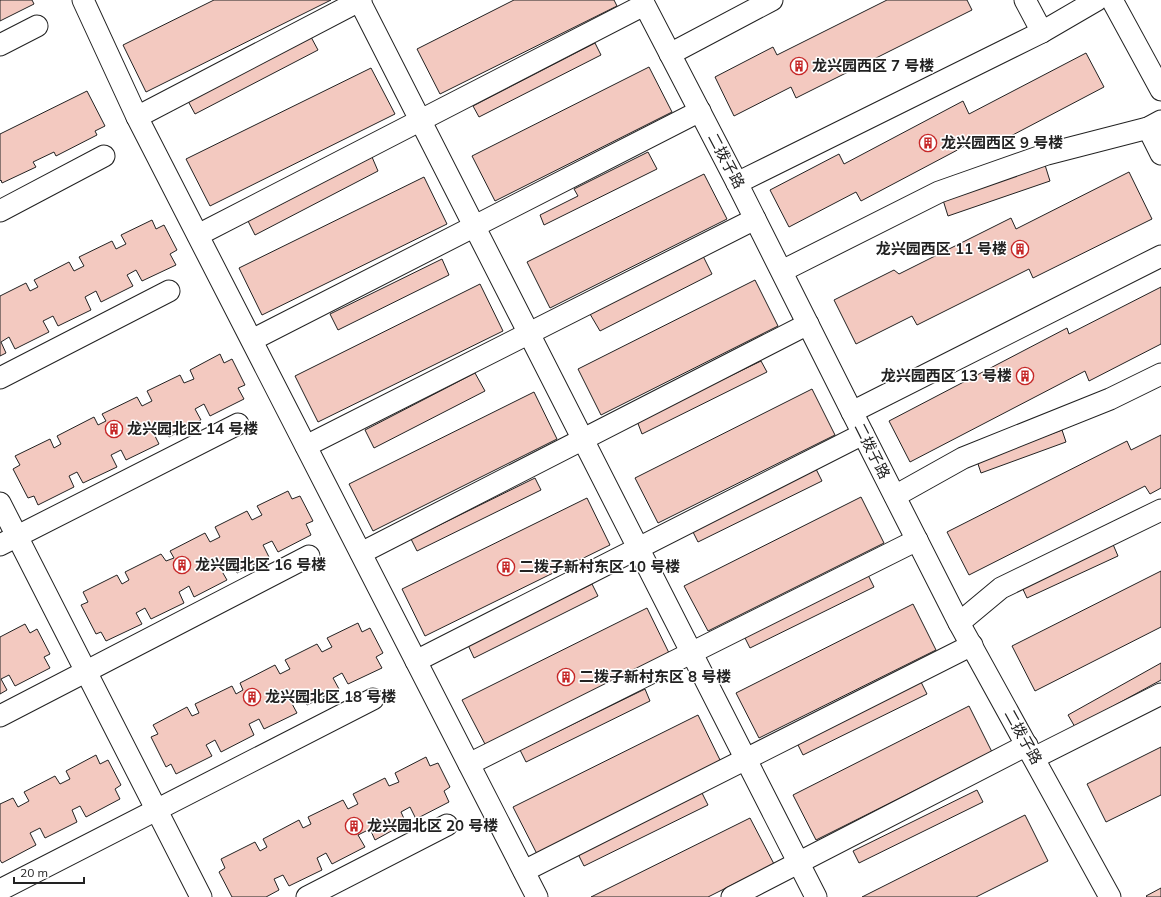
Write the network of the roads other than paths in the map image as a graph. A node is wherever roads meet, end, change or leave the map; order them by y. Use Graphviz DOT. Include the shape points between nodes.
graph roads {
  1 [pos="83,0"];
  2 [pos="360,0"];
  3 [pos="772,0"];
  4 [pos="1025,0"];
  5 [pos="1097,0"];
  6 [pos="1112,0"];
  7 [pos="643,2"];
  8 [pos="37,26"];
  9 [pos="1042,32"];
  10 [pos="0,45"];
  11 [pos="670,54"];
  12 [pos="1161,90"];
  13 [pos="700,111"];
  14 [pos="137,117"];
  15 [pos="420,120"];
  16 [pos="1154,125"];
  17 [pos="1161,154"];
  18 [pos="104,156"];
  19 [pos="737,183"];
  20 [pos="0,211"];
  21 [pos="756,219"];
  22 [pos="474,226"];
  23 [pos="198,235"];
  24 [pos="1161,256"];
  25 [pos="782,271"];
  26 [pos="169,291"];
  27 [pos="808,324"];
  28 [pos="529,333"];
  29 [pos="252,340"];
  30 [pos="1161,374"];
  31 [pos="0,378"];
  32 [pos="852,412"];
  33 [pos="238,424"];
  34 [pos="863,434"];
  35 [pos="583,440"];
  36 [pos="306,446"];
  37 [pos="895,496"];
  38 [pos="0,503"];
  39 [pos="1161,510"];
  40 [pos="917,540"];
  41 [pos="9,541"];
  42 [pos="638,548"];
  43 [pos="361,553"];
  44 [pos="309,556"];
  45 [pos="959,623"];
  46 [pos="972,645"];
  47 [pos="691,653"];
  48 [pos="416,661"];
  49 [pos="86,672"];
  50 [pos="1161,694"];
  51 [pos="373,699"];
  52 [pos="0,716"];
  53 [pos="1031,751"];
  54 [pos="746,759"];
  55 [pos="469,764"];
  56 [pos="156,810"];
  57 [pos="447,825"];
  58 [pos="798,863"];
  59 [pos="524,871"];
  60 [pos="0,890"];
  61 [pos="201,897"];
  62 [pos="307,897"];
  63 [pos="537,897"];
  64 [pos="732,897"];
  65 [pos="816,897"];
  66 [pos="1110,897"];
  1 -- 14 [label="street"];
  2 -- 14 [label="street"];
  2 -- 15 [label="street"];
  3 -- 11 [label="street"];
  4 -- 9 [label="street"];
  5 -- 9 [label="street"];
  6 -- 12 [label="street"];
  7 -- 11 [label="street, 二拨子路"];
  7 -- 15 [label="street"];
  8 -- 10 [label="street"];
  9 -- 19 [label="street"];
  11 -- 13 [label="street, 二拨子路"];
  13 -- 19 [label="street, 二拨子路"];
  13 -- 22 [label="street"];
  14 -- 23 [label="street"];
  15 -- 22 [label="street"];
  15 -- 23 [label="street"];
  16 -- 17 [label="street"];
  16 -- 25 [label="street" via="1047,154 939,192"];
  18 -- 20 [label="street"];
  19 -- 21 [label="street, 二拨子路"];
  21 -- 25 [label="street, 二拨子路"];
  21 -- 28 [label="street"];
  22 -- 28 [label="street"];
  22 -- 29 [label="street"];
  23 -- 29 [label="street"];
  24 -- 32 [label="street"];
  25 -- 27 [label="street, 二拨子路"];
  26 -- 31 [label="street"];
  27 -- 32 [label="street, 二拨子路"];
  27 -- 35 [label="street"];
  28 -- 35 [label="street"];
  28 -- 36 [label="street"];
  29 -- 36 [label="street"];
  30 -- 37 [label="street" via="1110,399 963,458"];
  32 -- 34 [label="street, 二拨子路"];
  33 -- 41 [label="street"];
  34 -- 37 [label="street, 二拨子路"];
  34 -- 42 [label="street"];
  35 -- 42 [label="street"];
  35 -- 43 [label="street"];
  36 -- 43 [label="street"];
  37 -- 40 [label="street, 二拨子路"];
  38 -- 41 [label="street"];
  39 -- 45 [label="street" via="1001,588"];
  40 -- 45 [label="street, 二拨子路"];
  40 -- 47 [label="street"];
  41 -- 49 [label="street"];
  42 -- 47 [label="street"];
  42 -- 48 [label="street"];
  43 -- 48 [label="street"];
  44 -- 49 [label="street"];
  45 -- 46 [label="street, 二拨子路"];
  46 -- 53 [label="street, 二拨子路"];
  46 -- 54 [label="street"];
  47 -- 54 [label="street"];
  47 -- 55 [label="street"];
  48 -- 55 [label="street"];
  49 -- 52 [label="street"];
  49 -- 56 [label="street"];
  50 -- 53 [label="street"];
  51 -- 56 [label="street"];
  53 -- 58 [label="street"];
  53 -- 66 [label="street, 二拨子路"];
  54 -- 58 [label="street"];
  54 -- 59 [label="street"];
  55 -- 59 [label="street"];
  56 -- 60 [label="street"];
  56 -- 61 [label="street"];
  57 -- 62 [label="street"];
  58 -- 64 [label="street"];
  58 -- 65 [label="street"];
  59 -- 63 [label="street"];
}
